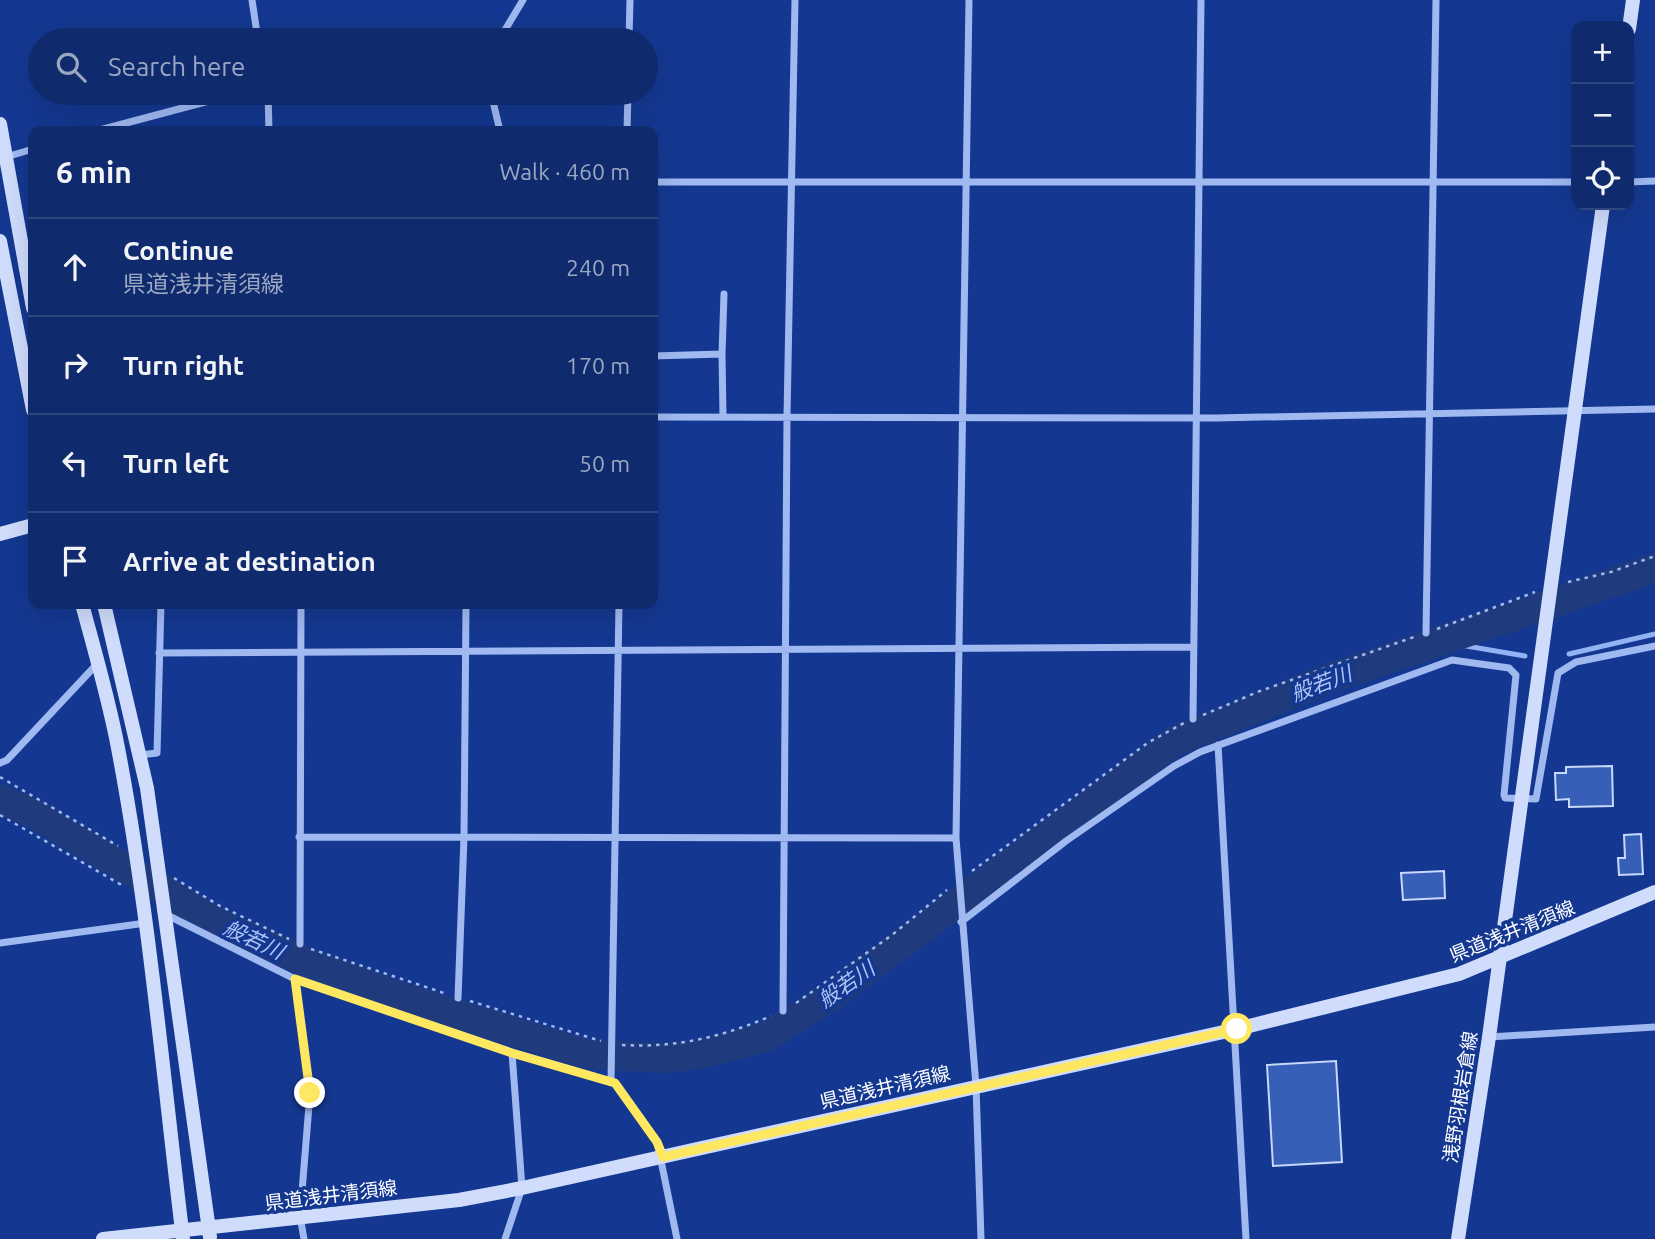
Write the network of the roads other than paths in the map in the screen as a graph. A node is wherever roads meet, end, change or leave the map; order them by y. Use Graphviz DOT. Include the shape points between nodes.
graph roads {
  1 [pos="252,0"];
  2 [pos="523,0"];
  3 [pos="630,0"];
  4 [pos="795,0"];
  5 [pos="969,0"];
  6 [pos="1201,0"];
  7 [pos="1436,0"];
  8 [pos="1633,0"];
  9 [pos="1630,21"];
  10 [pos="256,28"];
  11 [pos="506,28"];
  12 [pos="629,28"];
  13 [pos="198,105"];
  14 [pos="268,105"];
  15 [pos="494,105"];
  16 [pos="628,105"];
  17 [pos="0,124"];
  18 [pos="125,126"];
  19 [pos="269,126"];
  20 [pos="499,126"];
  21 [pos="628,126"];
  22 [pos="28,150"];
  23 [pos="6,157"];
  24 [pos="1434,180"];
  25 [pos="967,181"];
  26 [pos="1199,181"];
  27 [pos="1655,181"];
  28 [pos="658,182"];
  29 [pos="1571,182"];
  30 [pos="1634,182"];
  31 [pos="792,184"];
  32 [pos="1602,210"];
  33 [pos="0,242"];
  34 [pos="28,280"];
  35 [pos="724,294"];
  36 [pos="722,354"];
  37 [pos="658,356"];
  38 [pos="28,385"];
  39 [pos="1655,409"];
  40 [pos="1574,410"];
  41 [pos="1429,414"];
  42 [pos="962,415"];
  43 [pos="723,416"];
  44 [pos="658,417"];
  45 [pos="787,417"];
  46 [pos="1198,418"];
  47 [pos="28,526"];
  48 [pos="0,534"];
  49 [pos="83,609"];
  50 [pos="105,609"];
  51 [pos="161,609"];
  52 [pos="301,609"];
  53 [pos="466,609"];
  54 [pos="619,609"];
  55 [pos="1426,633"];
  56 [pos="1194,646"];
  57 [pos="1655,646"];
  58 [pos="958,648"];
  59 [pos="618,649"];
  60 [pos="784,649"];
  61 [pos="465,650"];
  62 [pos="301,652"];
  63 [pos="159,653"];
  64 [pos="98,664"];
  65 [pos="1193,719"];
  66 [pos="1219,745"];
  67 [pos="140,755"];
  68 [pos="0,763"];
  69 [pos="1521,798"];
  70 [pos="299,837"];
  71 [pos="464,837"];
  72 [pos="613,838"];
  73 [pos="782,838"];
  74 [pos="956,838"];
  75 [pos="1655,892"];
  76 [pos="163,908"];
  77 [pos="961,922"];
  78 [pos="147,923"];
  79 [pos="0,943"];
  80 [pos="300,944"];
  81 [pos="1499,960"];
  82 [pos="295,979"];
  83 [pos="458,998"];
  84 [pos="783,1011"];
  85 [pos="1655,1027"];
  86 [pos="1237,1029"];
  87 [pos="1489,1038"];
  88 [pos="512,1053"];
  89 [pos="611,1082"];
  90 [pos="976,1086"];
  91 [pos="663,1157"];
  92 [pos="522,1188"];
  93 [pos="300,1216"];
  94 [pos="209,1234"];
  95 [pos="183,1236"];
  96 [pos="103,1239"];
  97 [pos="304,1239"];
  98 [pos="505,1239"];
  99 [pos="677,1239"];
  100 [pos="981,1239"];
  101 [pos="1246,1239"];
  102 [pos="1458,1239"];
  1 -- 10 [label="street"];
  2 -- 11 [label="street"];
  3 -- 12 [label="street"];
  4 -- 31 [label="street"];
  5 -- 25 [label="street"];
  6 -- 26 [label="street"];
  7 -- 24 [label="street"];
  8 -- 9 [label="street"];
  13 -- 18 [label="street"];
  14 -- 19 [label="street"];
  15 -- 20 [label="street"];
  16 -- 21 [label="street"];
  17 -- 23 [label="street"];
  22 -- 23 [label="street"];
  23 -- 34 [label="street"];
  24 -- 26 [label="street"];
  24 -- 29 [label="street"];
  24 -- 41 [label="street"];
  25 -- 26 [label="street"];
  25 -- 31 [label="street"];
  25 -- 42 [label="street"];
  26 -- 46 [label="street"];
  27 -- 30 [label="street"];
  28 -- 31 [label="street"];
  31 -- 45 [label="street"];
  32 -- 40 [label="street, 浅野羽根岩倉線"];
  33 -- 38 [label="street"];
  35 -- 36 [label="street"];
  36 -- 37 [label="street"];
  36 -- 43 [label="street"];
  39 -- 40 [label="street"];
  40 -- 41 [label="street"];
  40 -- 69 [label="street, 浅野羽根岩倉線"];
  41 -- 46 [label="street"];
  41 -- 55 [label="street"];
  42 -- 45 [label="street"];
  42 -- 46 [label="street"];
  42 -- 58 [label="street"];
  43 -- 44 [label="street"];
  43 -- 45 [label="street"];
  45 -- 60 [label="street"];
  46 -- 56 [label="street"];
  47 -- 48 [label="street"];
  49 -- 64 [label="street"];
  50 -- 67 [label="street"];
  51 -- 63 [label="street"];
  52 -- 62 [label="street"];
  53 -- 61 [label="street"];
  54 -- 59 [label="street"];
  56 -- 58 [label="street"];
  56 -- 65 [label="street"];
  57 -- 69 [label="street" via="1576,662 1558,673 1539,796"];
  58 -- 60 [label="street"];
  58 -- 74 [label="street"];
  59 -- 60 [label="street"];
  59 -- 61 [label="street"];
  59 -- 72 [label="street"];
  60 -- 73 [label="street"];
  61 -- 62 [label="street"];
  61 -- 71 [label="street"];
  62 -- 63 [label="street"];
  62 -- 70 [label="street"];
  63 -- 67 [label="street" via="157,752"];
  64 -- 68 [label="street"];
  64 -- 78 [label="street" via="118,745"];
  66 -- 69 [label="street" via="1452,660 1509,668 1516,675 1504,795"];
  66 -- 77 [label="street" via="1174,766"];
  66 -- 86 [label="street"];
  67 -- 76 [label="street"];
  69 -- 81 [label="street, 浅野羽根岩倉線"];
  70 -- 71 [label="street"];
  70 -- 80 [label="street"];
  71 -- 72 [label="street"];
  71 -- 83 [label="street"];
  72 -- 73 [label="street"];
  72 -- 89 [label="street"];
  73 -- 74 [label="street"];
  73 -- 84 [label="street"];
  74 -- 77 [label="street"];
  75 -- 81 [label="street, 県道浅井清須線"];
  76 -- 82 [label="street"];
  76 -- 94 [label="street"];
  77 -- 90 [label="street"];
  78 -- 79 [label="street"];
  78 -- 95 [label="street"];
  81 -- 86 [label="street, 県道浅井清須線"];
  81 -- 87 [label="street, 浅野羽根岩倉線"];
  82 -- 88 [label="street"];
  82 -- 93 [label="street" via="310,1093"];
  85 -- 87 [label="street"];
  86 -- 90 [label="street, 県道浅井清須線"];
  86 -- 101 [label="street"];
  87 -- 102 [label="street, 浅野羽根岩倉線"];
  88 -- 89 [label="street"];
  88 -- 92 [label="street"];
  89 -- 91 [label="street" via="657,1142"];
  90 -- 91 [label="street, 県道浅井清須線"];
  90 -- 100 [label="street"];
  91 -- 92 [label="street, 県道浅井清須線"];
  91 -- 99 [label="street"];
  92 -- 93 [label="street, 県道浅井清須線" via="459,1200"];
  92 -- 98 [label="street"];
  93 -- 94 [label="street, 県道浅井清須線"];
  93 -- 97 [label="street"];
  94 -- 95 [label="street, 県道浅井清須線"];
  95 -- 96 [label="street, 県道浅井清須線"];
}
